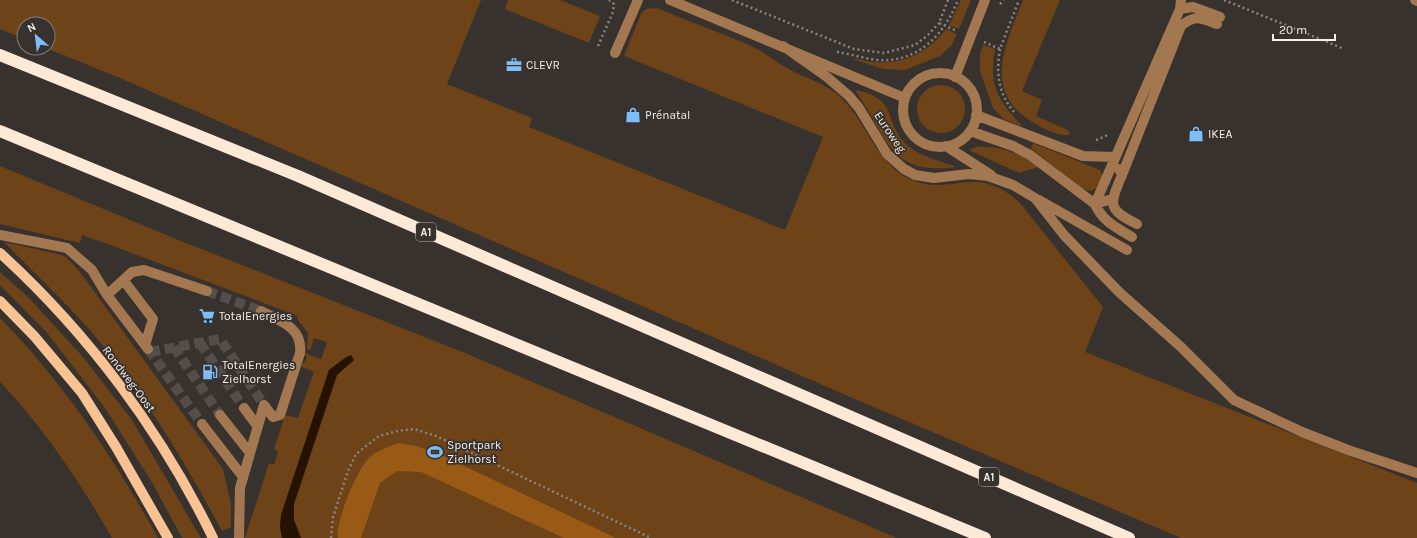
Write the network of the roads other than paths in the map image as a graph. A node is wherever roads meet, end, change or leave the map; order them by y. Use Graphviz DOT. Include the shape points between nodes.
graph roads {
  1 [pos="638,0"];
  2 [pos="670,0"];
  3 [pos="985,0"];
  4 [pos="1181,4"];
  5 [pos="783,46"];
  6 [pos="615,53"];
  7 [pos="0,55"];
  8 [pos="955,76"];
  9 [pos="905,98"];
  10 [pos="976,115"];
  11 [pos="0,131"];
  12 [pos="970,131"];
  13 [pos="946,146"];
  14 [pos="1115,158"];
  15 [pos="1122,175"];
  16 [pos="998,180"];
  17 [pos="1036,198"];
  18 [pos="1112,199"];
  19 [pos="1095,204"];
  20 [pos="1137,224"];
  21 [pos="0,235"];
  22 [pos="1132,237"];
  23 [pos="1127,250"];
  24 [pos="0,253"];
  25 [pos="124,281"];
  26 [pos="207,291"];
  27 [pos="107,295"];
  28 [pos="0,301"];
  29 [pos="261,312"];
  30 [pos="244,408"];
  31 [pos="220,415"];
  32 [pos="202,424"];
  33 [pos="258,427"];
  34 [pos="250,454"];
  35 [pos="1417,473"];
  36 [pos="243,477"];
  37 [pos="168,538"];
  38 [pos="213,538"];
  39 [pos="239,538"];
  40 [pos="984,538"];
  41 [pos="1129,538"];
  1 -- 6 [label="street"];
  2 -- 5 [label="street, Euroweg"];
  3 -- 8 [label="street"];
  4 -- 14 [label="street"];
  4 -- 15 [label="street" via="1193,7 1219,21 1190,19 1181,26"];
  5 -- 9 [label="street, Euroweg"];
  5 -- 16 [label="street, Euroweg" via="849,96 887,154 904,169 915,175 934,178 969,174"];
  7 -- 41 [label="highway, A1" via="298,176"];
  8 -- 9 [label="street" via="946,73 925,76 917,81"];
  8 -- 10 [label="street" via="970,88"];
  9 -- 13 [label="street, Euroweg" via="904,116 912,134 927,144"];
  10 -- 12 [label="street"];
  10 -- 14 [label="street" via="1083,156"];
  11 -- 40 [label="highway"];
  12 -- 13 [label="street"];
  12 -- 19 [label="street" via="1021,150 1044,164"];
  13 -- 16 [label="street, Euroweg"];
  14 -- 15 [label="street"];
  14 -- 19 [label="street"];
  15 -- 18 [label="street"];
  16 -- 17 [label="street, Euroweg"];
  17 -- 23 [label="street, Euroweg"];
  17 -- 35 [label="street" via="1064,235 1119,292 1181,347 1234,400 1302,432"];
  18 -- 19 [label="street"];
  18 -- 20 [label="street" via="1113,208 1120,215"];
  19 -- 22 [label="street" via="1099,214"];
  21 -- 27 [label="street" via="67,248 92,270"];
  24 -- 38 [label="main road, Rondweg-Oost" via="30,280 128,396 171,461"];
  25 -- 26 [label="street" via="132,272 144,270"];
  25 -- 27 [label="street"];
  25 -- 27 [label="street" via="153,319 146,347"];
  28 -- 37 [label="main road" via="35,337 82,393"];
  29 -- 33 [label="street" via="292,328 298,335 301,345 280,415 272,417 264,405"];
  30 -- 33 [label="street"];
  31 -- 34 [label="street"];
  32 -- 36 [label="street"];
  33 -- 34 [label="street"];
  34 -- 36 [label="street"];
  36 -- 39 [label="street" via="240,488"];
}
